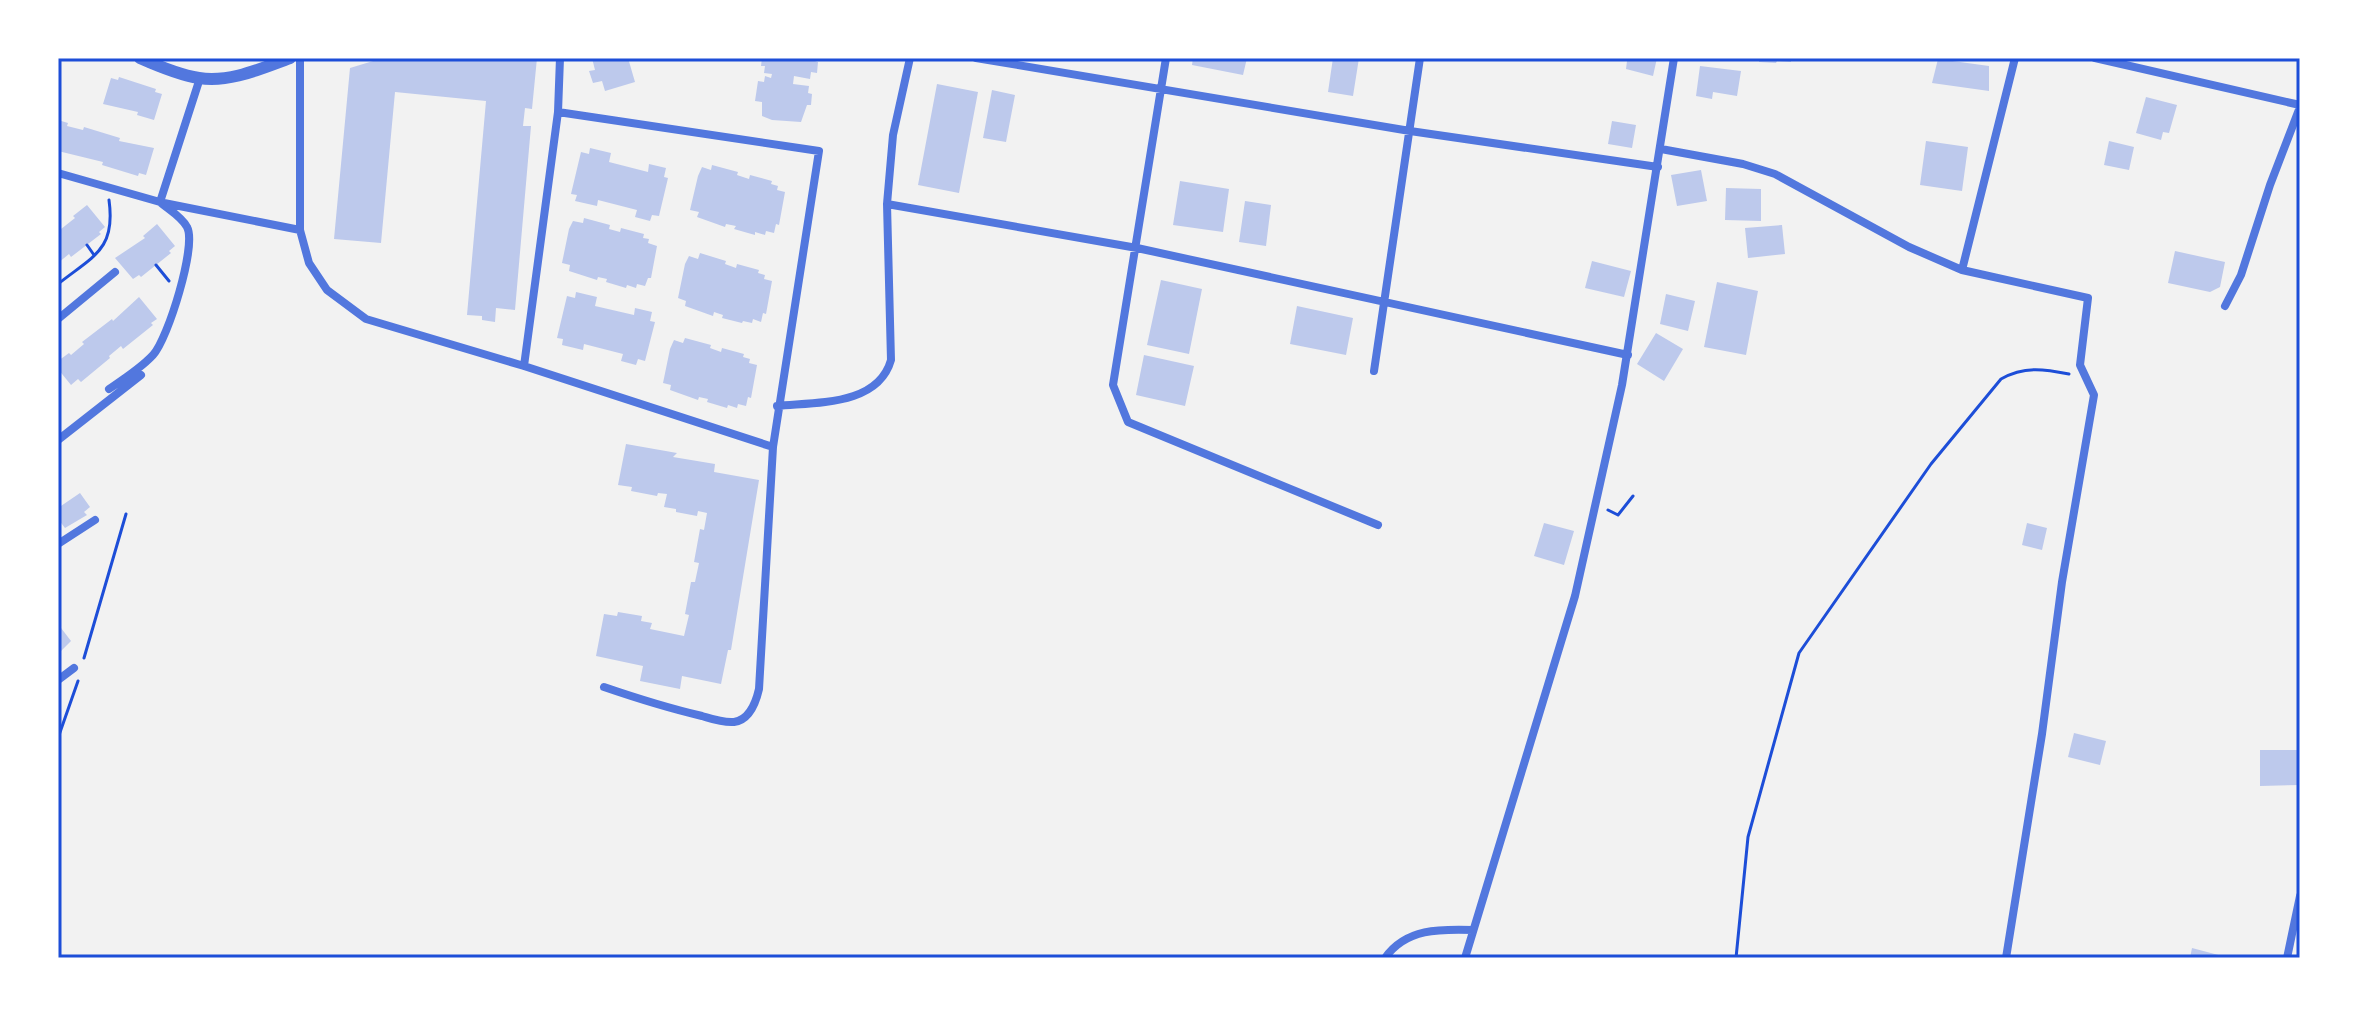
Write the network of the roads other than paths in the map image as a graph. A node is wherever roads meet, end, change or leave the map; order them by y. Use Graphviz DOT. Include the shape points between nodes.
graph roads {
  1 [pos="140,58"];
  2 [pos="290,58"];
  3 [pos="300,58"];
  4 [pos="560,58"];
  5 [pos="910,58"];
  6 [pos="976,58"];
  7 [pos="1166,58"];
  8 [pos="1420,58"];
  9 [pos="1674,58"];
  10 [pos="2015,58"];
  11 [pos="2095,58"];
  12 [pos="200,78"];
  13 [pos="1162,89"];
  14 [pos="2300,106"];
  15 [pos="558,112"];
  16 [pos="1410,131"];
  17 [pos="1661,149"];
  18 [pos="1658,167"];
  19 [pos="58,173"];
  20 [pos="160,202"];
  21 [pos="887,204"];
  22 [pos="300,230"];
  23 [pos="1137,248"];
  24 [pos="1962,270"];
  25 [pos="115,272"];
  26 [pos="1385,301"];
  27 [pos="2225,306"];
  28 [pos="58,319"];
  29 [pos="1628,355"];
  30 [pos="524,366"];
  31 [pos="1374,371"];
  32 [pos="141,375"];
  33 [pos="109,389"];
  34 [pos="777,406"];
  35 [pos="58,440"];
  36 [pos="773,447"];
  37 [pos="95,520"];
  38 [pos="1378,525"];
  39 [pos="58,544"];
  40 [pos="77,670"];
  41 [pos="58,680"];
  42 [pos="604,687"];
  43 [pos="2300,896"];
  44 [pos="1473,930"];
  45 [pos="1385,958"];
  46 [pos="1465,958"];
  47 [pos="2006,958"];
  48 [pos="2287,958"];
  1 -- 12 [label="street"];
  2 -- 12 [label="street" via="245,73"];
  3 -- 22 [label="street"];
  4 -- 15 [label="street"];
  5 -- 21 [label="street" via="893,135"];
  6 -- 13 [label="street"];
  7 -- 13 [label="street"];
  8 -- 16 [label="street"];
  9 -- 17 [label="street"];
  10 -- 24 [label="street"];
  11 -- 14 [label="street"];
  12 -- 20 [label="street"];
  13 -- 16 [label="street"];
  13 -- 23 [label="street"];
  14 -- 27 [label="street" via="2241,275"];
  15 -- 30 [label="street"];
  15 -- 34 [label="street" via="819,151"];
  16 -- 18 [label="street"];
  16 -- 26 [label="street"];
  17 -- 18 [label="street"];
  17 -- 24 [label="street" via="1775,174"];
  18 -- 29 [label="street"];
  19 -- 20 [label="street"];
  20 -- 22 [label="street"];
  20 -- 33 [label="street" via="187,225 191,242 178,293 158,348"];
  21 -- 23 [label="street"];
  21 -- 34 [label="street" via="887,375 872,389 845,399"];
  22 -- 30 [label="street" via="309,263 327,290 366,319"];
  23 -- 26 [label="street"];
  23 -- 38 [label="street" via="1113,385 1128,422"];
  24 -- 47 [label="street" via="2088,298 2080,365 2094,395"];
  25 -- 28 [label="street"];
  26 -- 29 [label="street"];
  26 -- 31 [label="street"];
  29 -- 44 [label="street" via="1575,596"];
  30 -- 36 [label="street"];
  32 -- 35 [label="street"];
  34 -- 36 [label="street"];
  36 -- 42 [label="street" via="759,689 747,716 720,721"];
  37 -- 39 [label="street"];
  40 -- 41 [label="street"];
  43 -- 48 [label="street"];
  44 -- 45 [label="street" via="1412,935"];
  44 -- 46 [label="street"];
}
